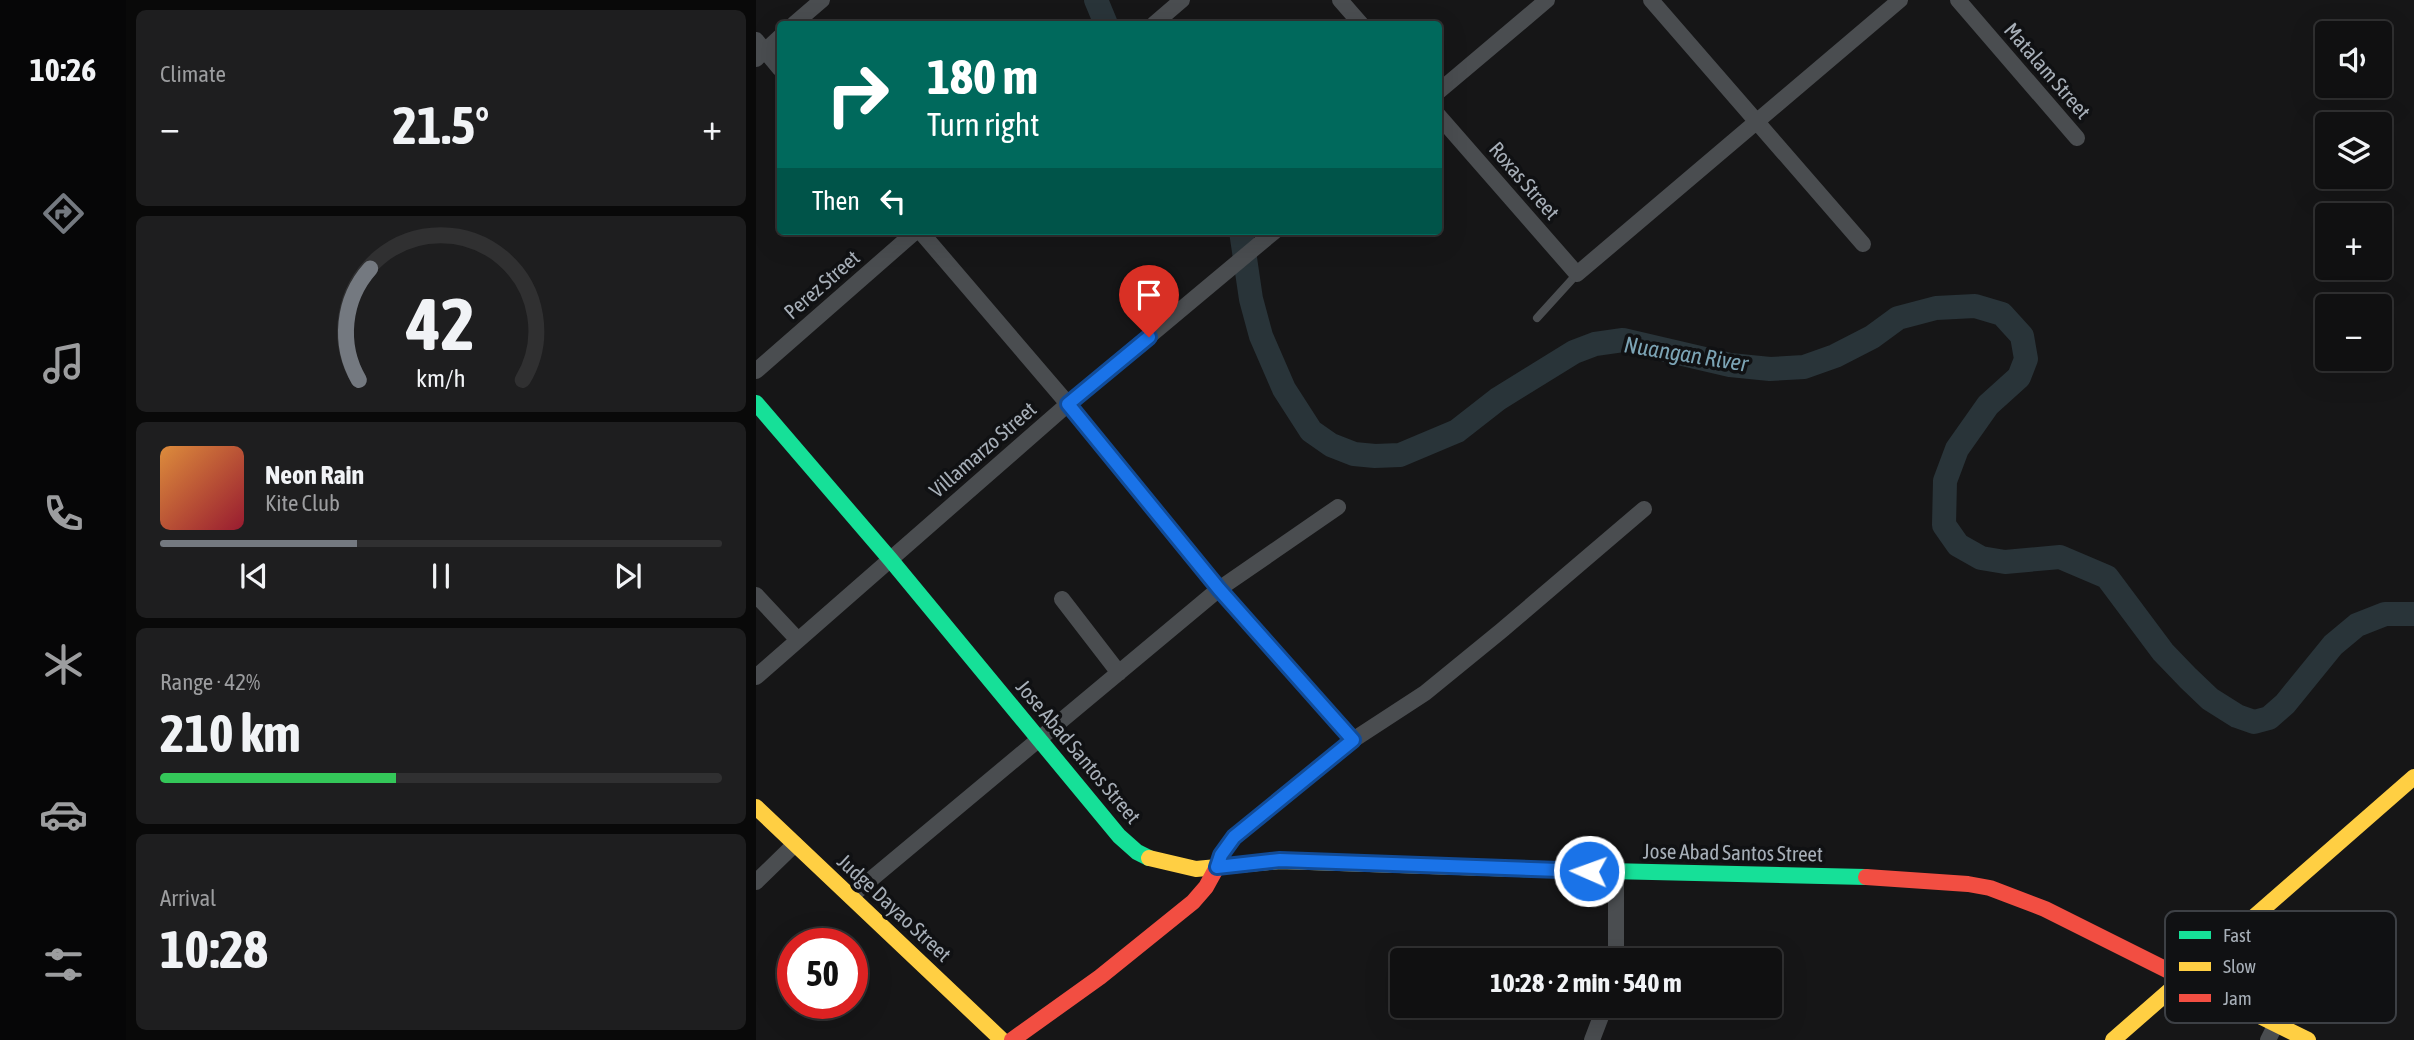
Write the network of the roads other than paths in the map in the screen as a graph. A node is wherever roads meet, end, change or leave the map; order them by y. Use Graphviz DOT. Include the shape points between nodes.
graph roads {
  1 [pos="822,0"];
  2 [pos="1182,0"];
  3 [pos="1340,0"];
  4 [pos="1547,0"];
  5 [pos="1651,0"];
  6 [pos="1900,0"];
  7 [pos="1958,0"];
  8 [pos="798,21"];
  9 [pos="1158,21"];
  10 [pos="1358,21"];
  11 [pos="777,39"];
  12 [pos="759,50"];
  13 [pos="777,66"];
  14 [pos="1442,89"];
  15 [pos="1442,120"];
  16 [pos="1757,122"];
  17 [pos="2077,138"];
  18 [pos="913,235"];
  19 [pos="921,235"];
  20 [pos="1270,235"];
  21 [pos="1863,244"];
  22 [pos="1577,274"];
  23 [pos="1537,318"];
  24 [pos="756,371"];
  25 [pos="756,403"];
  26 [pos="1068,404"];
  27 [pos="1338,507"];
  28 [pos="1644,509"];
  29 [pos="890,559"];
  30 [pos="1219,589"];
  31 [pos="756,595"];
  32 [pos="1062,599"];
  33 [pos="798,640"];
  34 [pos="1119,673"];
  35 [pos="756,677"];
  36 [pos="1040,739"];
  37 [pos="1353,740"];
  38 [pos="2414,777"];
  39 [pos="756,807"];
  40 [pos="795,844"];
  41 [pos="1217,867"];
  42 [pos="1616,872"];
  43 [pos="756,882"];
  44 [pos="851,896"];
  45 [pos="2262,911"];
  46 [pos="1616,948"];
  47 [pos="2165,969"];
  48 [pos="2165,996"];
  49 [pos="1600,1018"];
  50 [pos="2276,1024"];
  51 [pos="1012,1040"];
  52 [pos="1592,1040"];
  53 [pos="2113,1040"];
  54 [pos="2268,1040"];
  55 [pos="2308,1040"];
  1 -- 8 [label="street"];
  2 -- 9 [label="street"];
  3 -- 10 [label="street"];
  4 -- 14 [label="street"];
  5 -- 16 [label="street"];
  6 -- 16 [label="street"];
  7 -- 17 [label="street, Matalam Street"];
  11 -- 12 [label="street"];
  12 -- 13 [label="street"];
  15 -- 22 [label="street, Roxas Street"];
  16 -- 21 [label="street"];
  16 -- 22 [label="street"];
  18 -- 24 [label="street, Perez Street"];
  19 -- 26 [label="street"];
  20 -- 26 [label="street, Villamarzo Street"];
  22 -- 23 [label="lane"];
  25 -- 29 [label="main road, Jose Abad Santos Street"];
  26 -- 29 [label="street, Villamarzo Street"];
  26 -- 30 [label="street"];
  27 -- 30 [label="street"];
  28 -- 37 [label="street" via="1425,693"];
  29 -- 33 [label="street, Villamarzo Street"];
  29 -- 36 [label="main road, Jose Abad Santos Street"];
  30 -- 34 [label="street"];
  30 -- 37 [label="street"];
  31 -- 33 [label="street"];
  32 -- 34 [label="street"];
  33 -- 35 [label="street, Villamarzo Street"];
  34 -- 36 [label="street"];
  36 -- 41 [label="main road, Jose Abad Santos Street" via="1137,852 1170,866"];
  36 -- 44 [label="street"];
  37 -- 41 [label="street" via="1234,837"];
  38 -- 45 [label="main road"];
  39 -- 40 [label="main road, Judge Dayao Street"];
  40 -- 43 [label="street"];
  40 -- 44 [label="main road, Judge Dayao Street"];
  41 -- 42 [label="main road, Jose Abad Santos Street" via="1280,860"];
  41 -- 51 [label="main road" via="1193,902"];
  42 -- 46 [label="street"];
  42 -- 47 [label="main road, Jose Abad Santos Street" via="1877,877 1968,884 2045,909"];
  44 -- 51 [label="main road, Judge Dayao Street"];
  48 -- 53 [label="main road"];
  49 -- 52 [label="street"];
  50 -- 54 [label="street"];
  50 -- 55 [label="main road, Jose Abad Santos Street"];
}
